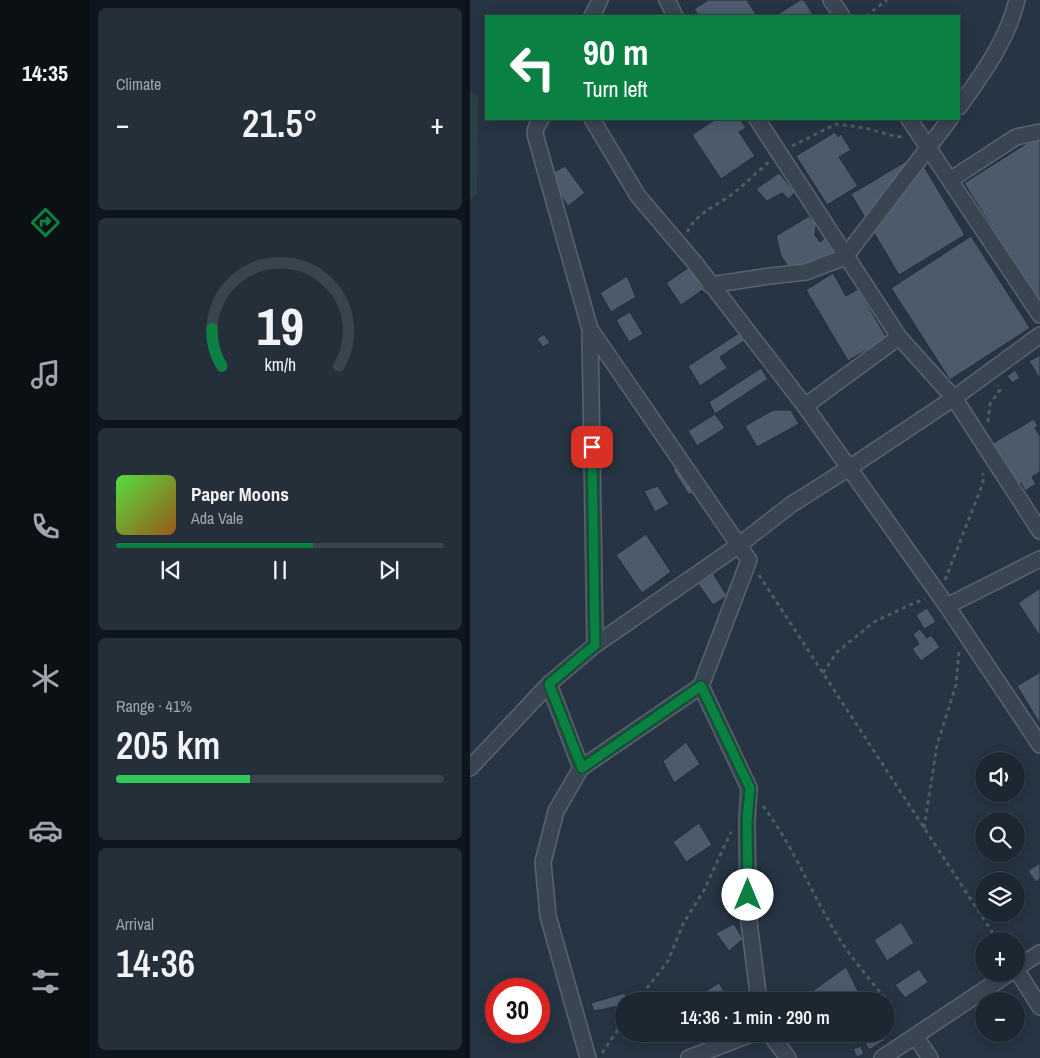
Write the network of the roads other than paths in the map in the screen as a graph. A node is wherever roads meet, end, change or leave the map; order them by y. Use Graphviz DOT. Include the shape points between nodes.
graph roads {
  1 [pos="600,0"];
  2 [pos="667,0"];
  3 [pos="831,0"];
  4 [pos="1017,0"];
  5 [pos="592,15"];
  6 [pos="674,15"];
  7 [pos="841,15"];
  8 [pos="960,106"];
  9 [pos="540,120"];
  10 [pos="593,120"];
  11 [pos="757,120"];
  12 [pos="909,120"];
  13 [pos="949,120"];
  14 [pos="1040,132"];
  15 [pos="924,142"];
  16 [pos="950,180"];
  17 [pos="846,256"];
  18 [pos="710,284"];
  19 [pos="1040,315"];
  20 [pos="590,329"];
  21 [pos="1040,335"];
  22 [pos="899,337"];
  23 [pos="954,398"];
  24 [pos="805,406"];
  25 [pos="849,468"];
  26 [pos="1040,531"];
  27 [pos="738,545"];
  28 [pos="1040,559"];
  29 [pos="943,601"];
  30 [pos="595,645"];
  31 [pos="549,684"];
  32 [pos="701,686"];
  33 [pos="1040,745"];
  34 [pos="470,768"];
  35 [pos="582,768"];
  36 [pos="1040,953"];
  37 [pos="1025,963"];
  38 [pos="996,982"];
  39 [pos="1024,982"];
  40 [pos="758,992"];
  41 [pos="1040,1008"];
  42 [pos="915,1036"];
  43 [pos="735,1042"];
  44 [pos="776,1042"];
  45 [pos="711,1054"];
  46 [pos="588,1058"];
  47 [pos="689,1058"];
  48 [pos="788,1058"];
  49 [pos="882,1058"];
  50 [pos="930,1058"];
  1 -- 5 [label="street"];
  2 -- 6 [label="street"];
  3 -- 7 [label="street"];
  4 -- 8 [label="street" via="1004,39"];
  9 -- 20 [label="street" via="535,134"];
  10 -- 18 [label="street" via="638,196"];
  11 -- 17 [label="street"];
  12 -- 15 [label="street"];
  13 -- 15 [label="street"];
  14 -- 16 [label="street" via="1016,137"];
  15 -- 16 [label="street"];
  15 -- 17 [label="street"];
  16 -- 19 [label="street"];
  17 -- 18 [label="street" via="806,272"];
  17 -- 22 [label="street"];
  18 -- 24 [label="street"];
  20 -- 27 [label="street"];
  20 -- 30 [label="street"];
  21 -- 23 [label="street"];
  22 -- 23 [label="street"];
  22 -- 24 [label="street"];
  23 -- 25 [label="street"];
  23 -- 26 [label="street"];
  24 -- 25 [label="street"];
  25 -- 27 [label="street" via="792,504"];
  25 -- 29 [label="street"];
  27 -- 30 [label="street"];
  27 -- 32 [label="street" via="749,560"];
  28 -- 29 [label="street"];
  29 -- 33 [label="street"];
  30 -- 31 [label="street"];
  31 -- 34 [label="street"];
  31 -- 35 [label="street"];
  32 -- 35 [label="street"];
  32 -- 40 [label="street" via="750,788 748,914"];
  35 -- 46 [label="street" via="556,811 543,862 548,916"];
  36 -- 37 [label="street"];
  38 -- 42 [label="street"];
  39 -- 41 [label="street"];
  42 -- 49 [label="street"];
  42 -- 50 [label="street"];
  43 -- 45 [label="street"];
  44 -- 48 [label="street"];
  45 -- 47 [label="street"];
}
